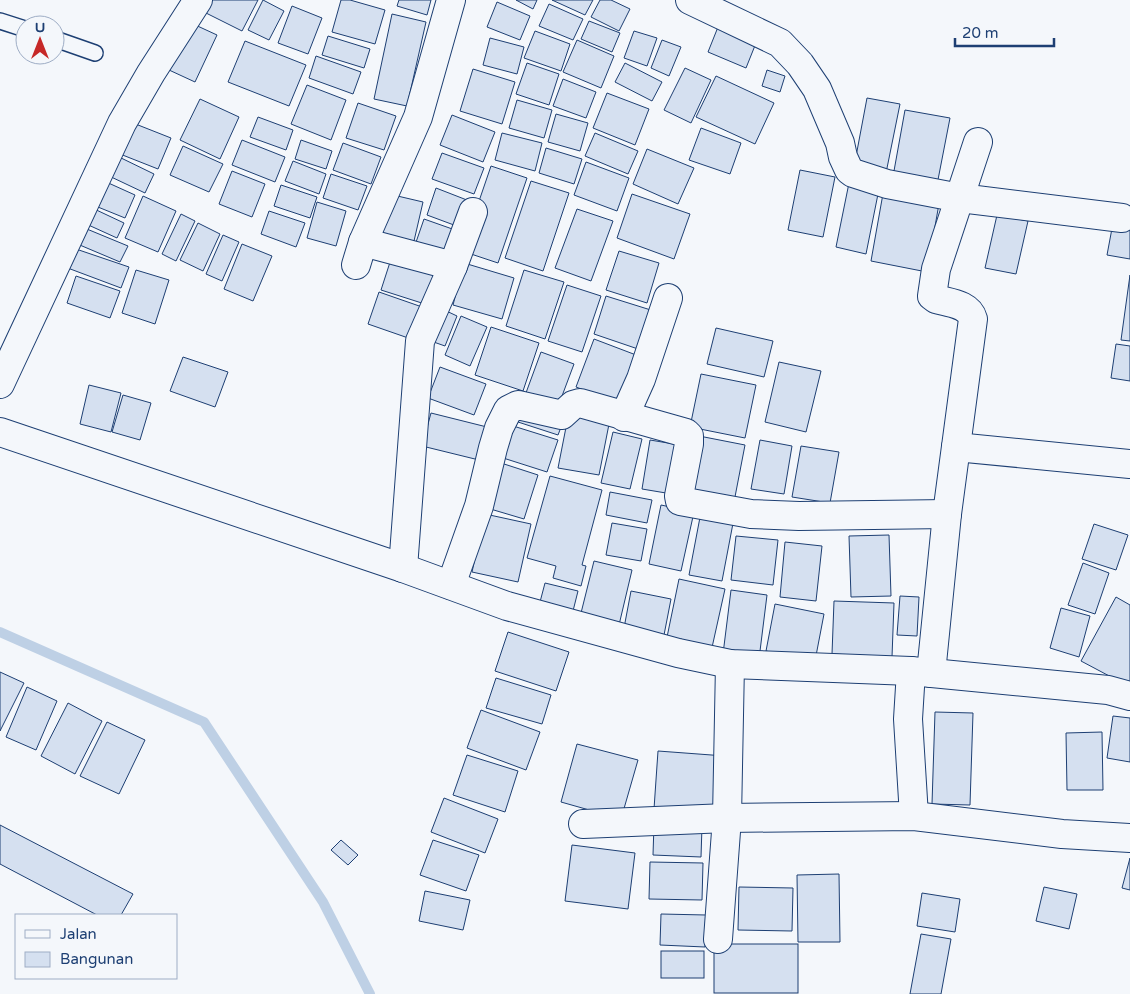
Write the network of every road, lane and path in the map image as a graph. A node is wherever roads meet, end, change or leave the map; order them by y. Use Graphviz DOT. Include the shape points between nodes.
graph roads {
  1 [pos="198,0"];
  2 [pos="451,0"];
  3 [pos="690,0"];
  4 [pos="0,20"];
  5 [pos="15,25"];
  6 [pos="65,43"];
  7 [pos="95,53"];
  8 [pos="978,142"];
  9 [pos="960,198"];
  10 [pos="473,212"];
  11 [pos="1122,218"];
  12 [pos="453,266"];
  13 [pos="668,298"];
  14 [pos="0,384"];
  15 [pos="624,417"];
  16 [pos="0,432"];
  17 [pos="956,447"];
  18 [pos="1130,464"];
  19 [pos="947,514"];
  20 [pos="403,568"];
  21 [pos="451,585"];
  22 [pos="730,664"];
  23 [pos="921,672"];
  24 [pos="1130,696"];
  25 [pos="914,816"];
  26 [pos="726,818"];
  27 [pos="582,824"];
  28 [pos="1130,838"];
  29 [pos="718,940"];
  1 -- 14 [label="street" via="122,123"];
  2 -- 12 [label="street" via="418,117 359,253"];
  3 -- 9 [label="street" via="780,43 800,64 817,89 848,170 887,184"];
  4 -- 5 [label="lane"];
  6 -- 7 [label="lane"];
  8 -- 9 [label="street"];
  9 -- 11 [label="street"];
  9 -- 17 [label="street" via="936,269 932,292 936,299 967,308 973,319"];
  10 -- 12 [label="street"];
  12 -- 20 [label="street" via="420,342"];
  13 -- 15 [label="street" via="641,379"];
  15 -- 19 [label="street" via="675,429 689,436 680,501 751,514"];
  15 -- 21 [label="street" via="580,404 573,405 562,415 518,405 508,410 499,428 479,506"];
  16 -- 20 [label="street"];
  17 -- 18 [label="street"];
  17 -- 19 [label="street"];
  19 -- 23 [label="street"];
  20 -- 21 [label="street"];
  21 -- 22 [label="street" via="507,606"];
  22 -- 23 [label="street"];
  22 -- 26 [label="street"];
  23 -- 24 [label="street" via="1108,690"];
  23 -- 25 [label="street" via="908,719"];
  25 -- 26 [label="street"];
  25 -- 28 [label="street" via="1062,834"];
  26 -- 27 [label="street"];
  26 -- 29 [label="street"];
}
